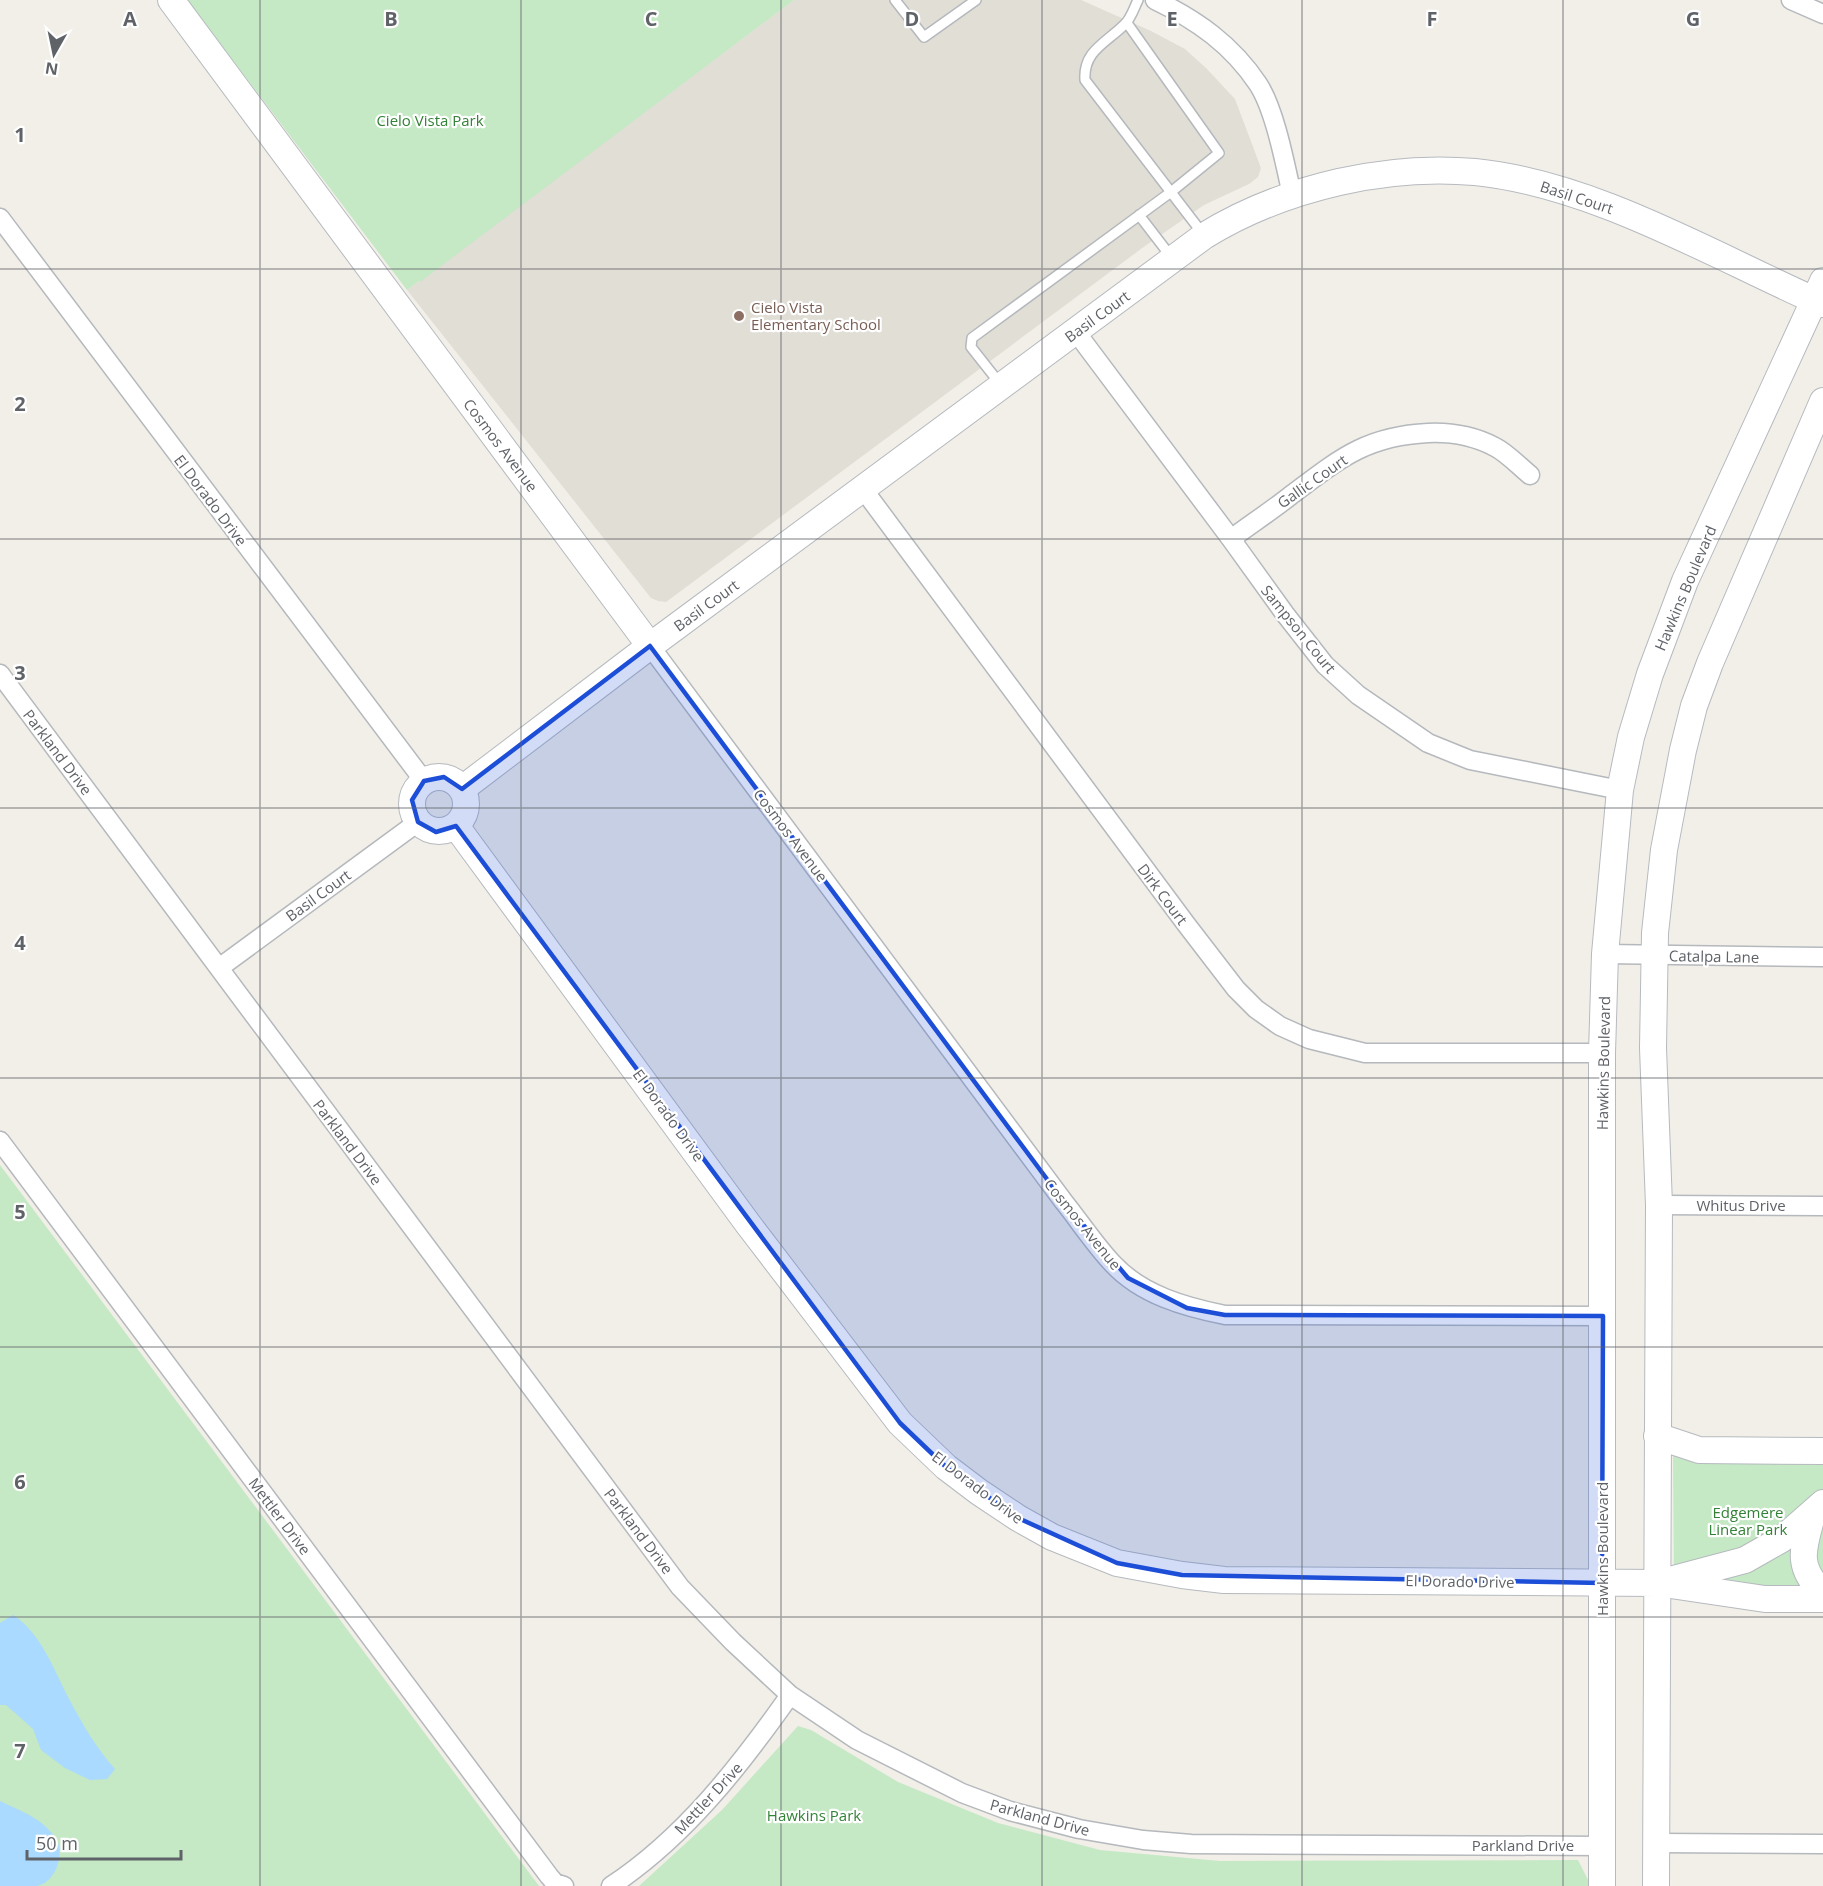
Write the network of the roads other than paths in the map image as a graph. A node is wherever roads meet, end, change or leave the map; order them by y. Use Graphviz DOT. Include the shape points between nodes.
graph roads {
  1 [pos="171,0"];
  2 [pos="895,0"];
  3 [pos="976,0"];
  4 [pos="1138,0"];
  5 [pos="1155,0"];
  6 [pos="1791,0"];
  7 [pos="1823,14"];
  8 [pos="1127,23"];
  9 [pos="1170,192"];
  10 [pos="1292,195"];
  11 [pos="1139,215"];
  12 [pos="0,218"];
  13 [pos="1204,236"];
  14 [pos="1173,260"];
  15 [pos="1820,295"];
  16 [pos="1076,332"];
  17 [pos="1002,386"];
  18 [pos="1823,401"];
  19 [pos="1530,476"];
  20 [pos="863,489"];
  21 [pos="1231,538"];
  22 [pos="650,646"];
  23 [pos="0,674"];
  24 [pos="423,781"];
  25 [pos="462,789"];
  26 [pos="1620,790"];
  27 [pos="418,822"];
  28 [pos="456,826"];
  29 [pos="1605,954"];
  30 [pos="1655,955"];
  31 [pos="1823,957"];
  32 [pos="219,968"];
  33 [pos="1602,1053"];
  34 [pos="0,1141"];
  35 [pos="1659,1205"];
  36 [pos="1823,1206"];
  37 [pos="1603,1316"];
  38 [pos="1657,1436"];
  39 [pos="1823,1451"];
  40 [pos="1818,1508"];
  41 [pos="1602,1583"];
  42 [pos="1657,1584"];
  43 [pos="1823,1593"];
  44 [pos="1823,1599"];
  45 [pos="790,1695"];
  46 [pos="1656,1843"];
  47 [pos="1823,1844"];
  48 [pos="1603,1846"];
  49 [pos="564,1886"];
  50 [pos="611,1886"];
  51 [pos="1602,1886"];
  52 [pos="1656,1886"];
  1 -- 22 [label="street, Cosmos Avenue"];
  2 -- 3 [label="lane" via="924,37"];
  4 -- 8 [label="lane"];
  5 -- 10 [label="street" via="1225,44 1259,85 1280,143"];
  6 -- 7 [label="street"];
  8 -- 9 [label="lane" via="1089,57 1084,68 1085,80"];
  8 -- 9 [label="lane" via="1219,153"];
  9 -- 11 [label="lane"];
  9 -- 13 [label="lane"];
  10 -- 13 [label="street, Basil Court" via="1262,205"];
  10 -- 15 [label="street, Basil Court" via="1367,176 1403,172 1442,170 1495,175 1550,186 1600,203"];
  11 -- 14 [label="lane"];
  11 -- 17 [label="lane" via="972,338 971,347"];
  12 -- 24 [label="street, El Dorado Drive"];
  13 -- 14 [label="street, Basil Court"];
  14 -- 16 [label="street, Basil Court"];
  15 -- 26 [label="street, Hawkins Boulevard" via="1685,581 1650,674"];
  16 -- 17 [label="street, Basil Court"];
  16 -- 21 [label="street, Sampson Court"];
  17 -- 20 [label="street, Basil Court"];
  18 -- 30 [label="street" via="1694,706 1664,850"];
  19 -- 21 [label="street, Gallic Court" via="1497,447 1474,438 1445,432 1384,438 1332,464"];
  20 -- 22 [label="street, Basil Court"];
  20 -- 33 [label="street, Dirk Court" via="1186,924 1256,1009 1309,1039 1365,1053"];
  21 -- 26 [label="street, Sampson Court" via="1325,664 1396,723 1428,743 1470,759"];
  22 -- 25 [label="street, Basil Court"];
  22 -- 37 [label="street, Cosmos Avenue" via="1064,1202 1128,1278 1187,1308 1226,1316"];
  23 -- 32 [label="street, Parkland Drive"];
  24 -- 25 [label="street" via="444,777"];
  24 -- 27 [label="street" via="412,800 412,812"];
  25 -- 28 [label="street" via="467,809"];
  26 -- 29 [label="street, Hawkins Boulevard"];
  27 -- 28 [label="street" via="436,832"];
  27 -- 32 [label="street, Basil Court"];
  28 -- 41 [label="street, El Dorado Drive" via="748,1224 900,1423 946,1467 1018,1518 1052,1537 1118,1563 1224,1580"];
  29 -- 30 [label="street, Catalpa Lane"];
  29 -- 33 [label="street, Hawkins Boulevard"];
  30 -- 31 [label="street, Catalpa Lane"];
  30 -- 35 [label="street" via="1653,1048"];
  32 -- 45 [label="street, Parkland Drive" via="680,1587"];
  33 -- 37 [label="street, Hawkins Boulevard"];
  34 -- 49 [label="street, Mettler Drive" via="549,1876"];
  35 -- 36 [label="street, Whitus Drive"];
  35 -- 38 [label="street"];
  37 -- 41 [label="street, Hawkins Boulevard"];
  38 -- 39 [label="street" via="1700,1450"];
  38 -- 42 [label="street"];
  40 -- 42 [label="street" via="1782,1539 1745,1560"];
  40 -- 43 [label="street" via="1806,1542 1804,1568"];
  41 -- 42 [label="street, El Dorado Drive"];
  41 -- 48 [label="street, Hawkins Boulevard"];
  42 -- 44 [label="street" via="1765,1599"];
  42 -- 46 [label="street"];
  45 -- 48 [label="street, Parkland Drive" via="857,1740 962,1793 1010,1811 1079,1829 1191,1844"];
  45 -- 50 [label="street, Mettler Drive" via="720,1787 673,1836"];
  46 -- 47 [label="street"];
  46 -- 52 [label="street"];
  48 -- 51 [label="street, Hawkins Boulevard"];
}
